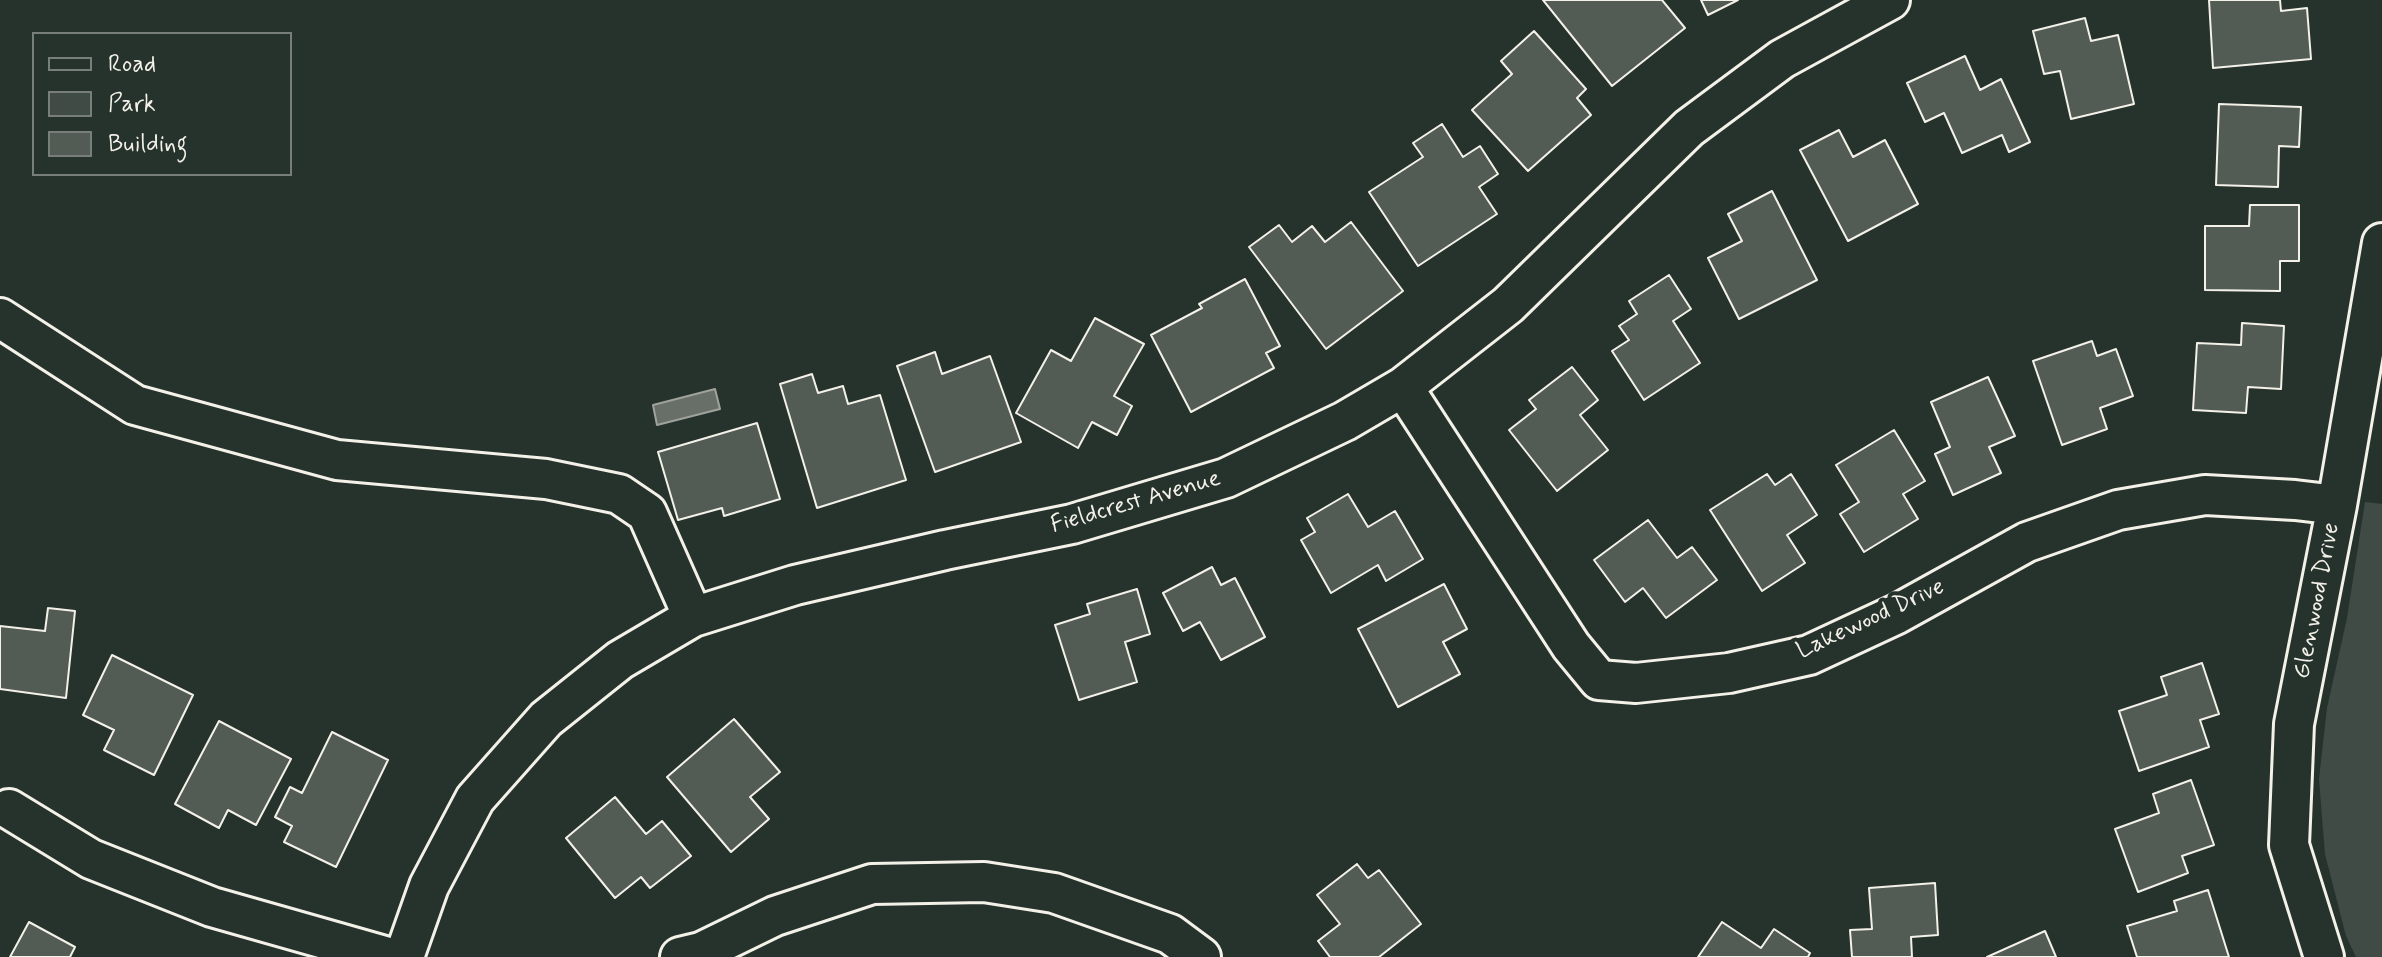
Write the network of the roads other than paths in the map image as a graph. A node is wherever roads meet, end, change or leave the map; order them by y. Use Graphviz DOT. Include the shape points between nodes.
graph roads {
  1 [pos="1890,0"];
  2 [pos="2382,243"];
  3 [pos="0,318"];
  4 [pos="1403,387"];
  5 [pos="2337,505"];
  6 [pos="693,617"];
  7 [pos="9,809"];
  8 [pos="388,957"];
  9 [pos="404,957"];
  10 [pos="680,957"];
  11 [pos="1201,957"];
  12 [pos="2324,957"];
  1 -- 4 [label="street, Fieldcrest Avenue" via="1782,59 1689,128 1508,305"];
  2 -- 5 [label="street, Glenwood Drive"];
  3 -- 6 [label="street" via="135,405 337,460 546,479 619,494 647,513"];
  4 -- 5 [label="street, Lakewood Drive" via="1571,646 1599,680 1636,683 1729,673 1809,655 1897,614 2027,542 2118,510 2205,495"];
  4 -- 6 [label="street, Fieldcrest Avenue" via="1226,478 1072,524 795,585"];
  5 -- 12 [label="street, Glenwood Drive" via="2294,724 2289,845"];
  6 -- 9 [label="street, Fieldcrest Avenue" via="620,660 546,719 475,799 429,886"];
  7 -- 8 [label="street" via="91,859 212,907"];
  10 -- 11 [label="street" via="775,916 872,884 984,882 1054,893 1170,934"];
}
